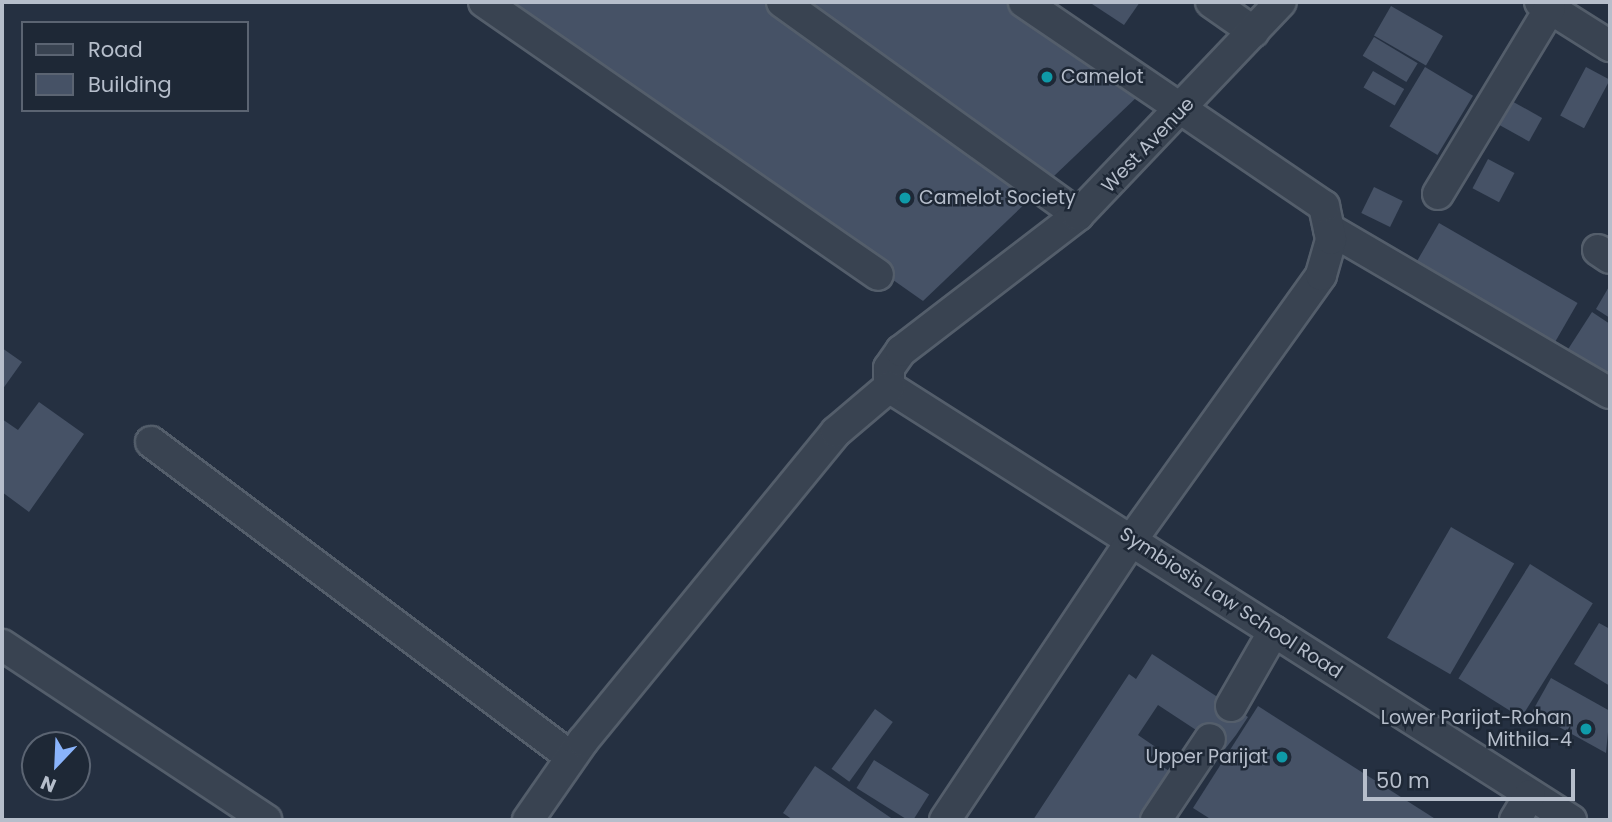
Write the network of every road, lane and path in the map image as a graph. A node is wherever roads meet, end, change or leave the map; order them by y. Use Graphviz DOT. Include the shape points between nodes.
graph roads {
  1 [pos="484,2"];
  2 [pos="782,2"];
  3 [pos="1024,2"];
  4 [pos="1211,2"];
  5 [pos="1281,2"];
  6 [pos="1545,5"];
  7 [pos="1254,32"];
  8 [pos="1610,46"];
  9 [pos="1181,113"];
  10 [pos="1437,194"];
  11 [pos="1078,215"];
  12 [pos="1329,229"];
  13 [pos="878,275"];
  14 [pos="889,387"];
  15 [pos="1610,393"];
  16 [pos="150,442"];
  17 [pos="1133,538"];
  18 [pos="1274,631"];
  19 [pos="2,645"];
  20 [pos="1231,706"];
  21 [pos="1210,739"];
  22 [pos="571,757"];
  23 [pos="1530,795"];
  24 [pos="266,820"];
  25 [pos="528,820"];
  26 [pos="945,820"];
  27 [pos="1156,820"];
  28 [pos="1515,820"];
  29 [pos="1571,820"];
  1 -- 13 [label="street"];
  2 -- 11 [label="street"];
  3 -- 9 [label="street"];
  4 -- 7 [label="street"];
  5 -- 7 [label="street, West Avenue"];
  6 -- 8 [label="street"];
  6 -- 10 [label="street"];
  7 -- 9 [label="street, West Avenue"];
  9 -- 11 [label="street, West Avenue"];
  9 -- 12 [label="street" via="1324,206"];
  11 -- 14 [label="street, West Avenue" via="901,351 889,368"];
  12 -- 15 [label="street"];
  12 -- 17 [label="street" via="1321,275"];
  14 -- 17 [label="street, Symbiosis Law School Road"];
  14 -- 22 [label="street" via="836,432"];
  16 -- 22 [label="street"];
  17 -- 18 [label="street, Symbiosis Law School Road"];
  17 -- 26 [label="street"];
  18 -- 20 [label="street"];
  18 -- 23 [label="street, Symbiosis Law School Road"];
  19 -- 24 [label="street"];
  21 -- 27 [label="street"];
  22 -- 25 [label="street"];
  23 -- 28 [label="street"];
  23 -- 29 [label="street, Symbiosis Law School Road"];
}
